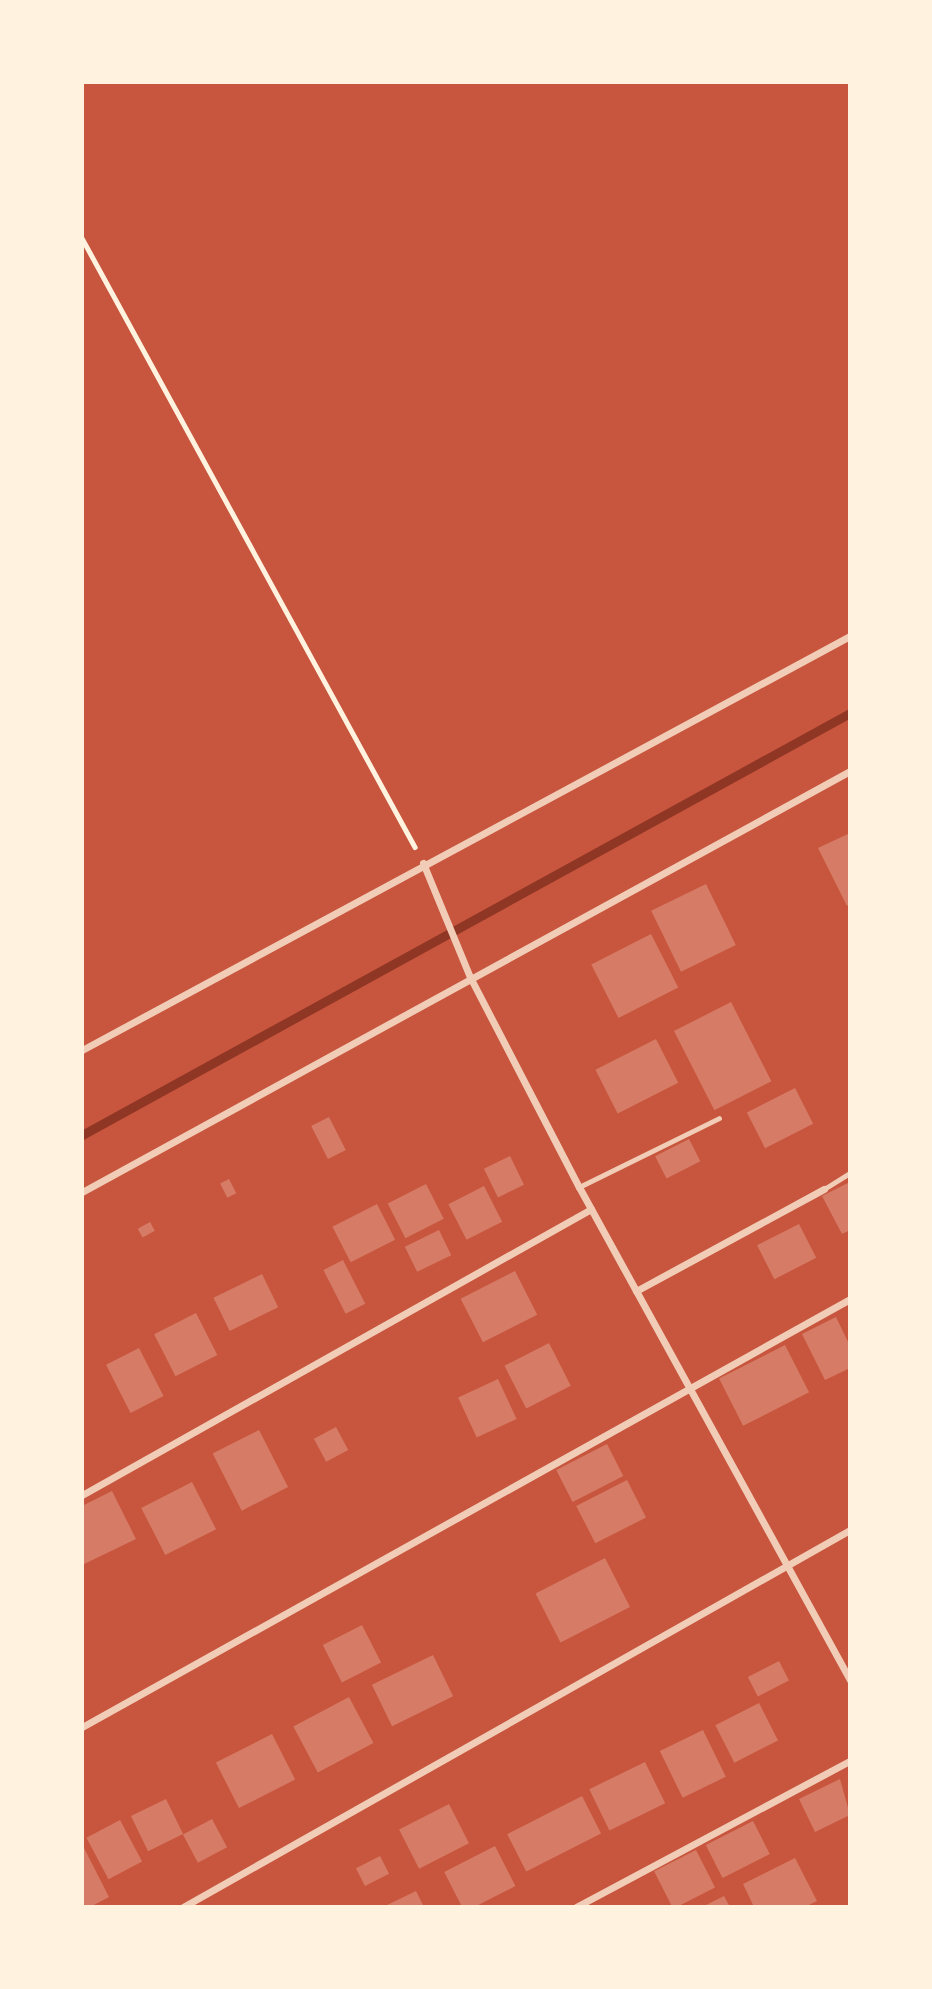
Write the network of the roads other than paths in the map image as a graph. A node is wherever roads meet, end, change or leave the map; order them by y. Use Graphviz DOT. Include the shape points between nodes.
graph roads {
  1 [pos="850,636"];
  2 [pos="850,771"];
  3 [pos="423,863"];
  4 [pos="470,977"];
  5 [pos="82,1050"];
  6 [pos="719,1118"];
  7 [pos="850,1173"];
  8 [pos="579,1187"];
  9 [pos="824,1189"];
  10 [pos="82,1192"];
  11 [pos="591,1209"];
  12 [pos="636,1291"];
  13 [pos="850,1299"];
  14 [pos="687,1388"];
  15 [pos="82,1495"];
  16 [pos="850,1530"];
  17 [pos="786,1563"];
  18 [pos="850,1680"];
  19 [pos="82,1727"];
  20 [pos="850,1761"];
  21 [pos="183,1907"];
  22 [pos="576,1907"];
  1 -- 3 [label="street"];
  2 -- 4 [label="street"];
  3 -- 4 [label="street"];
  3 -- 5 [label="street"];
  4 -- 8 [label="street"];
  4 -- 10 [label="street"];
  6 -- 8 [label="lane"];
  7 -- 9 [label="lane"];
  8 -- 11 [label="street"];
  9 -- 12 [label="street"];
  11 -- 12 [label="street"];
  11 -- 15 [label="street"];
  12 -- 14 [label="street"];
  13 -- 14 [label="street"];
  14 -- 17 [label="street"];
  14 -- 19 [label="street"];
  16 -- 17 [label="street" via="812,1555"];
  17 -- 18 [label="street"];
  17 -- 21 [label="street"];
  20 -- 22 [label="street"];
}
